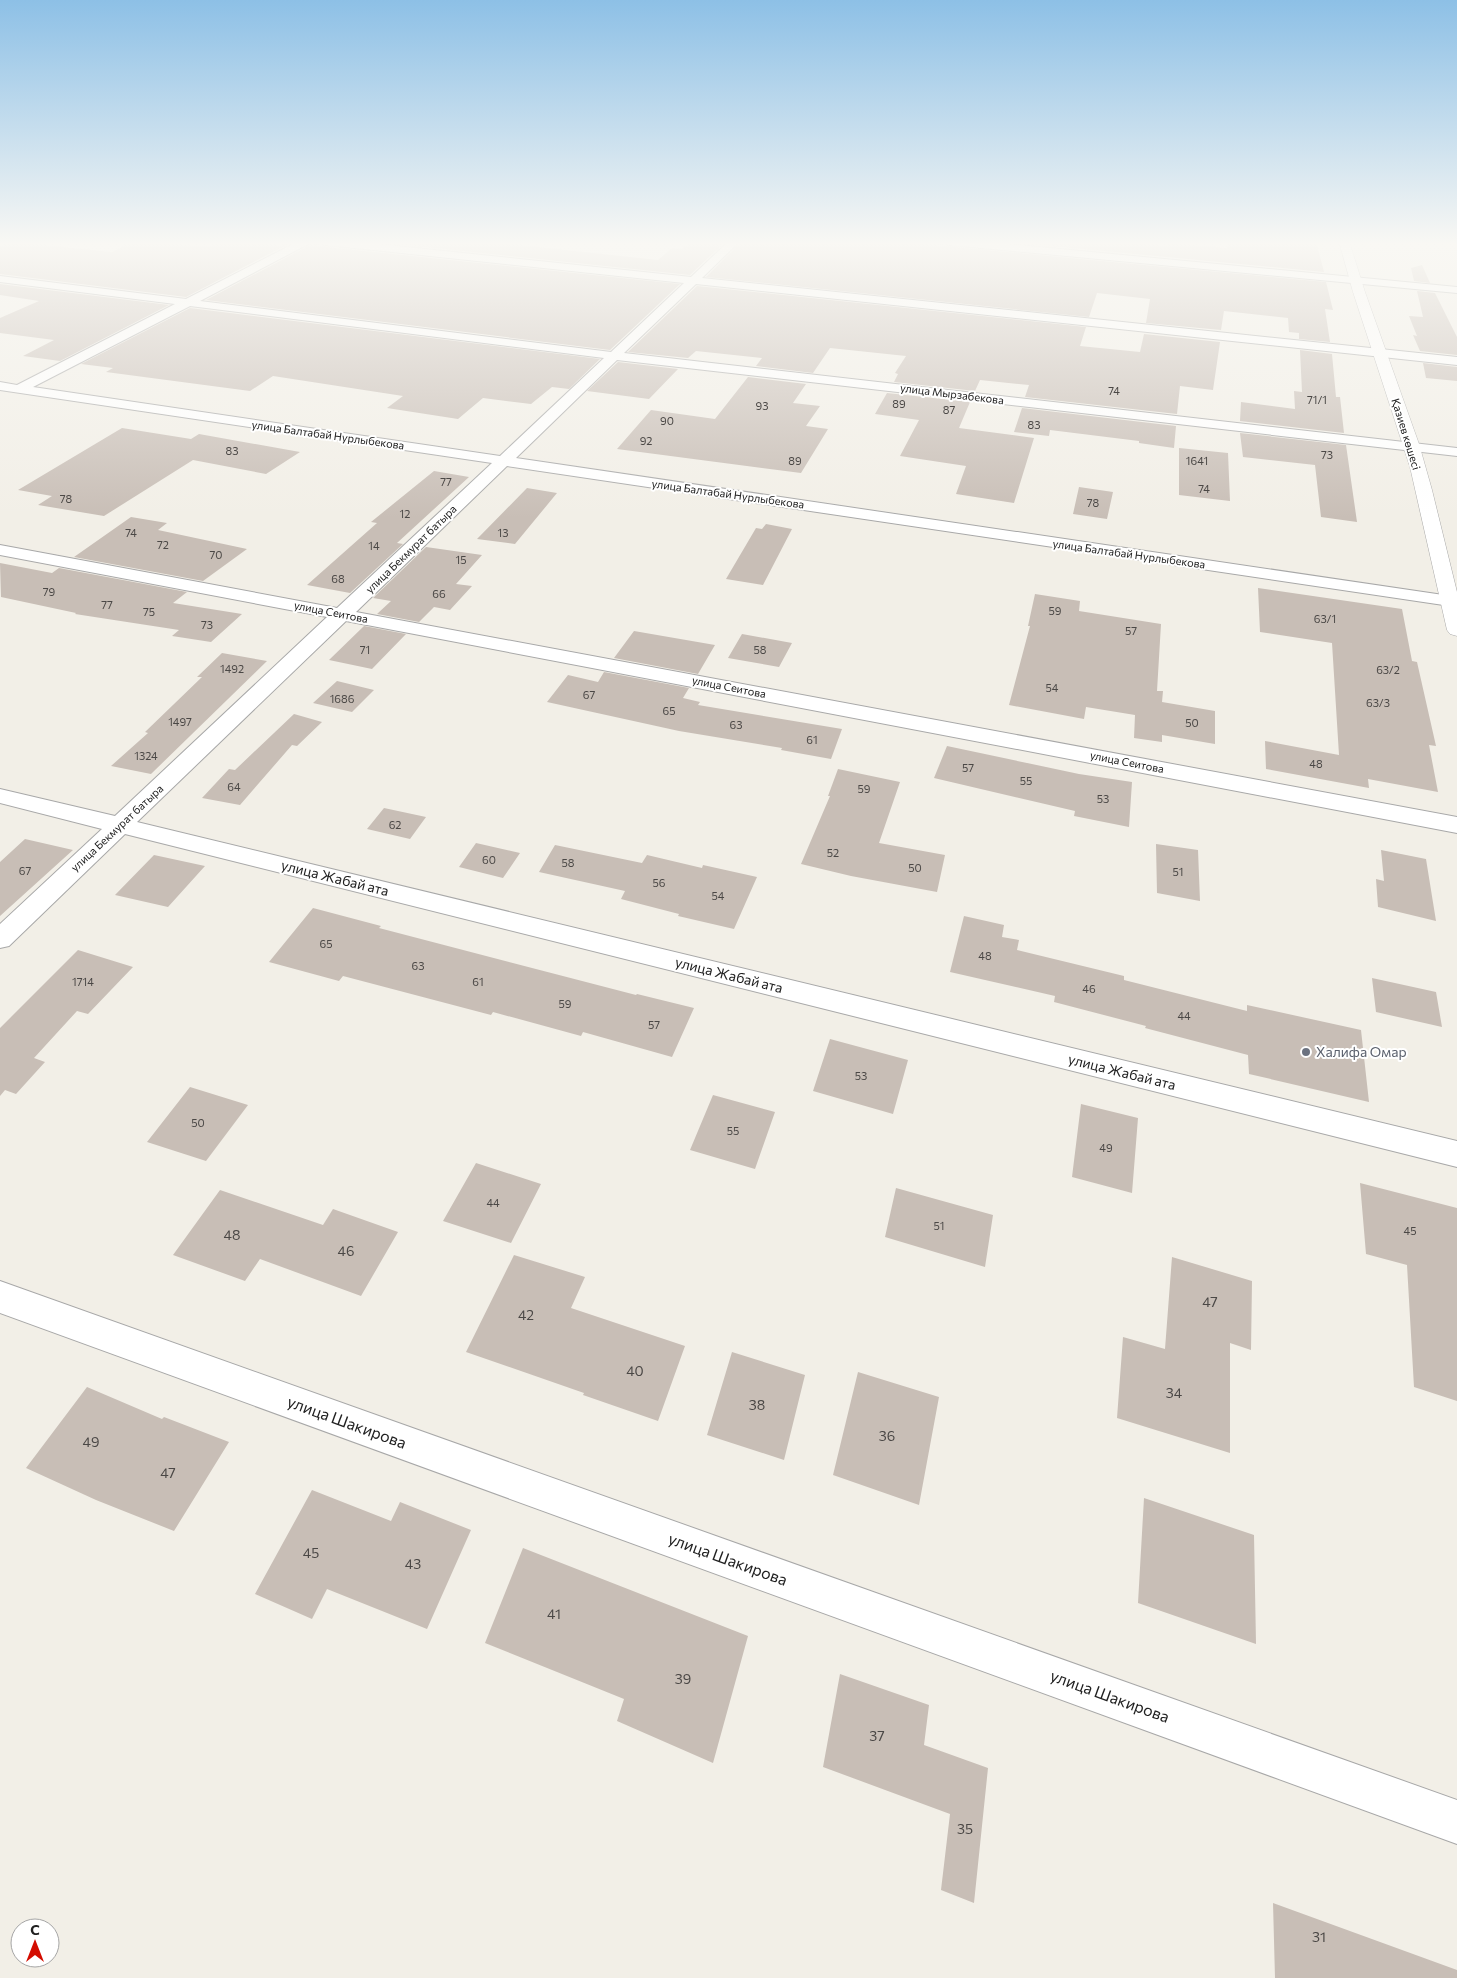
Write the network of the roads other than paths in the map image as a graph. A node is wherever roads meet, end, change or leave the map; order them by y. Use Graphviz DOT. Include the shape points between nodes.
graph roads {
  1 [pos="127,333"];
  2 [pos="431,333"];
  3 [pos="639,333"];
  4 [pos="1193,333"];
  5 [pos="1374,333"];
  6 [pos="1381,353"];
  7 [pos="615,356"];
  8 [pos="1457,360"];
  9 [pos="0,386"];
  10 [pos="20,389"];
  11 [pos="0,399"];
  12 [pos="1412,446"];
  13 [pos="1457,452"];
  14 [pos="502,461"];
  15 [pos="0,550"];
  16 [pos="1453,602"];
  17 [pos="343,614"];
  18 [pos="1457,630"];
  19 [pos="0,796"];
  20 [pos="120,825"];
  21 [pos="1457,825"];
  22 [pos="0,939"];
  23 [pos="1457,1154"];
  24 [pos="0,1297"];
  25 [pos="1457,1822"];
  1 -- 10 [label="street"];
  2 -- 7 [label="street, улица Мырзабекова"];
  3 -- 7 [label="street, улица Бекмурат батыра"];
  4 -- 6 [label="street"];
  5 -- 6 [label="street, Қазиев көшесі"];
  6 -- 8 [label="street"];
  6 -- 12 [label="street, Қазиев көшесі"];
  7 -- 12 [label="street, улица Мырзабекова"];
  7 -- 14 [label="street, улица Бекмурат батыра"];
  9 -- 10 [label="street, улица Балтабай Нурлыбекова"];
  10 -- 11 [label="street"];
  10 -- 14 [label="street, улица Балтабай Нурлыбекова"];
  12 -- 13 [label="street, улица Мырзабекова"];
  12 -- 16 [label="street, Қазиев көшесі"];
  14 -- 16 [label="street, улица Балтабай Нурлыбекова"];
  14 -- 17 [label="street, улица Бекмурат батыра"];
  15 -- 17 [label="street, улица Сеитова"];
  16 -- 18 [label="street, Қазиев көшесі"];
  17 -- 20 [label="street, улица Бекмурат батыра"];
  17 -- 21 [label="street, улица Сеитова"];
  19 -- 20 [label="street, улица Жабай ата"];
  20 -- 22 [label="street, улица Бекмурат батыра"];
  20 -- 23 [label="street, улица Жабай ата"];
  24 -- 25 [label="street, улица Шакирова"];
}
